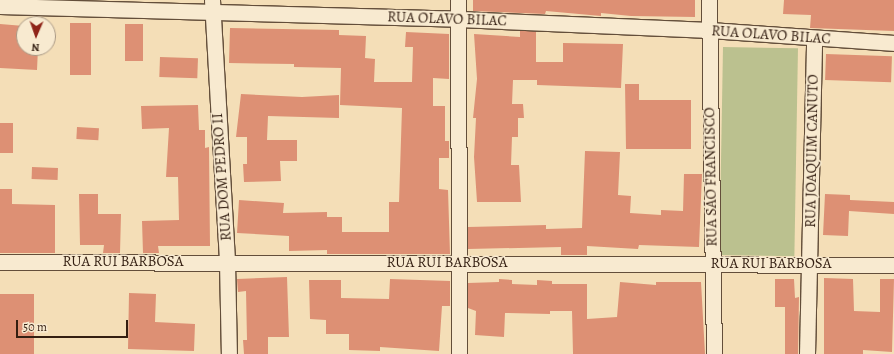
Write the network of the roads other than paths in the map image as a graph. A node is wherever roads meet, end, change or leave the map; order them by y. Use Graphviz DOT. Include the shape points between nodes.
graph roads {
  1 [pos="458,0"];
  2 [pos="709,0"];
  3 [pos="0,6"];
  4 [pos="212,7"];
  5 [pos="458,19"];
  6 [pos="710,30"];
  7 [pos="814,38"];
  8 [pos="894,43"];
  9 [pos="0,262"];
  10 [pos="228,262"];
  11 [pos="459,263"];
  12 [pos="712,264"];
  13 [pos="810,264"];
  14 [pos="894,265"];
  15 [pos="229,354"];
  16 [pos="459,354"];
  17 [pos="714,354"];
  18 [pos="807,354"];
  1 -- 5 [label="street"];
  2 -- 6 [label="street, RUA SÃO FRANCISCO"];
  3 -- 4 [label="street, RUA OLAVO BILAC"];
  4 -- 5 [label="street, RUA OLAVO BILAC"];
  4 -- 10 [label="street, RUA DOM PEDRO II"];
  5 -- 6 [label="street, RUA OLAVO BILAC"];
  5 -- 11 [label="street"];
  6 -- 7 [label="street, RUA OLAVO BILAC"];
  6 -- 12 [label="street, RUA SÃO FRANCISCO"];
  7 -- 8 [label="street, RUA OLAVO BILAC"];
  7 -- 13 [label="street, RUA JOAQUIM CANUTO"];
  9 -- 10 [label="street, RUA RUI BARBOSA"];
  10 -- 11 [label="street, RUA RUI BARBOSA"];
  10 -- 15 [label="street, RUA DOM PEDRO II"];
  11 -- 12 [label="street, RUA RUI BARBOSA"];
  11 -- 16 [label="street"];
  12 -- 13 [label="street, RUA RUI BARBOSA"];
  12 -- 17 [label="street, RUA SÃO FRANCISCO"];
  13 -- 14 [label="street, RUA RUI BARBOSA"];
  13 -- 18 [label="street, RUA JOAQUIM CANUTO"];
}
